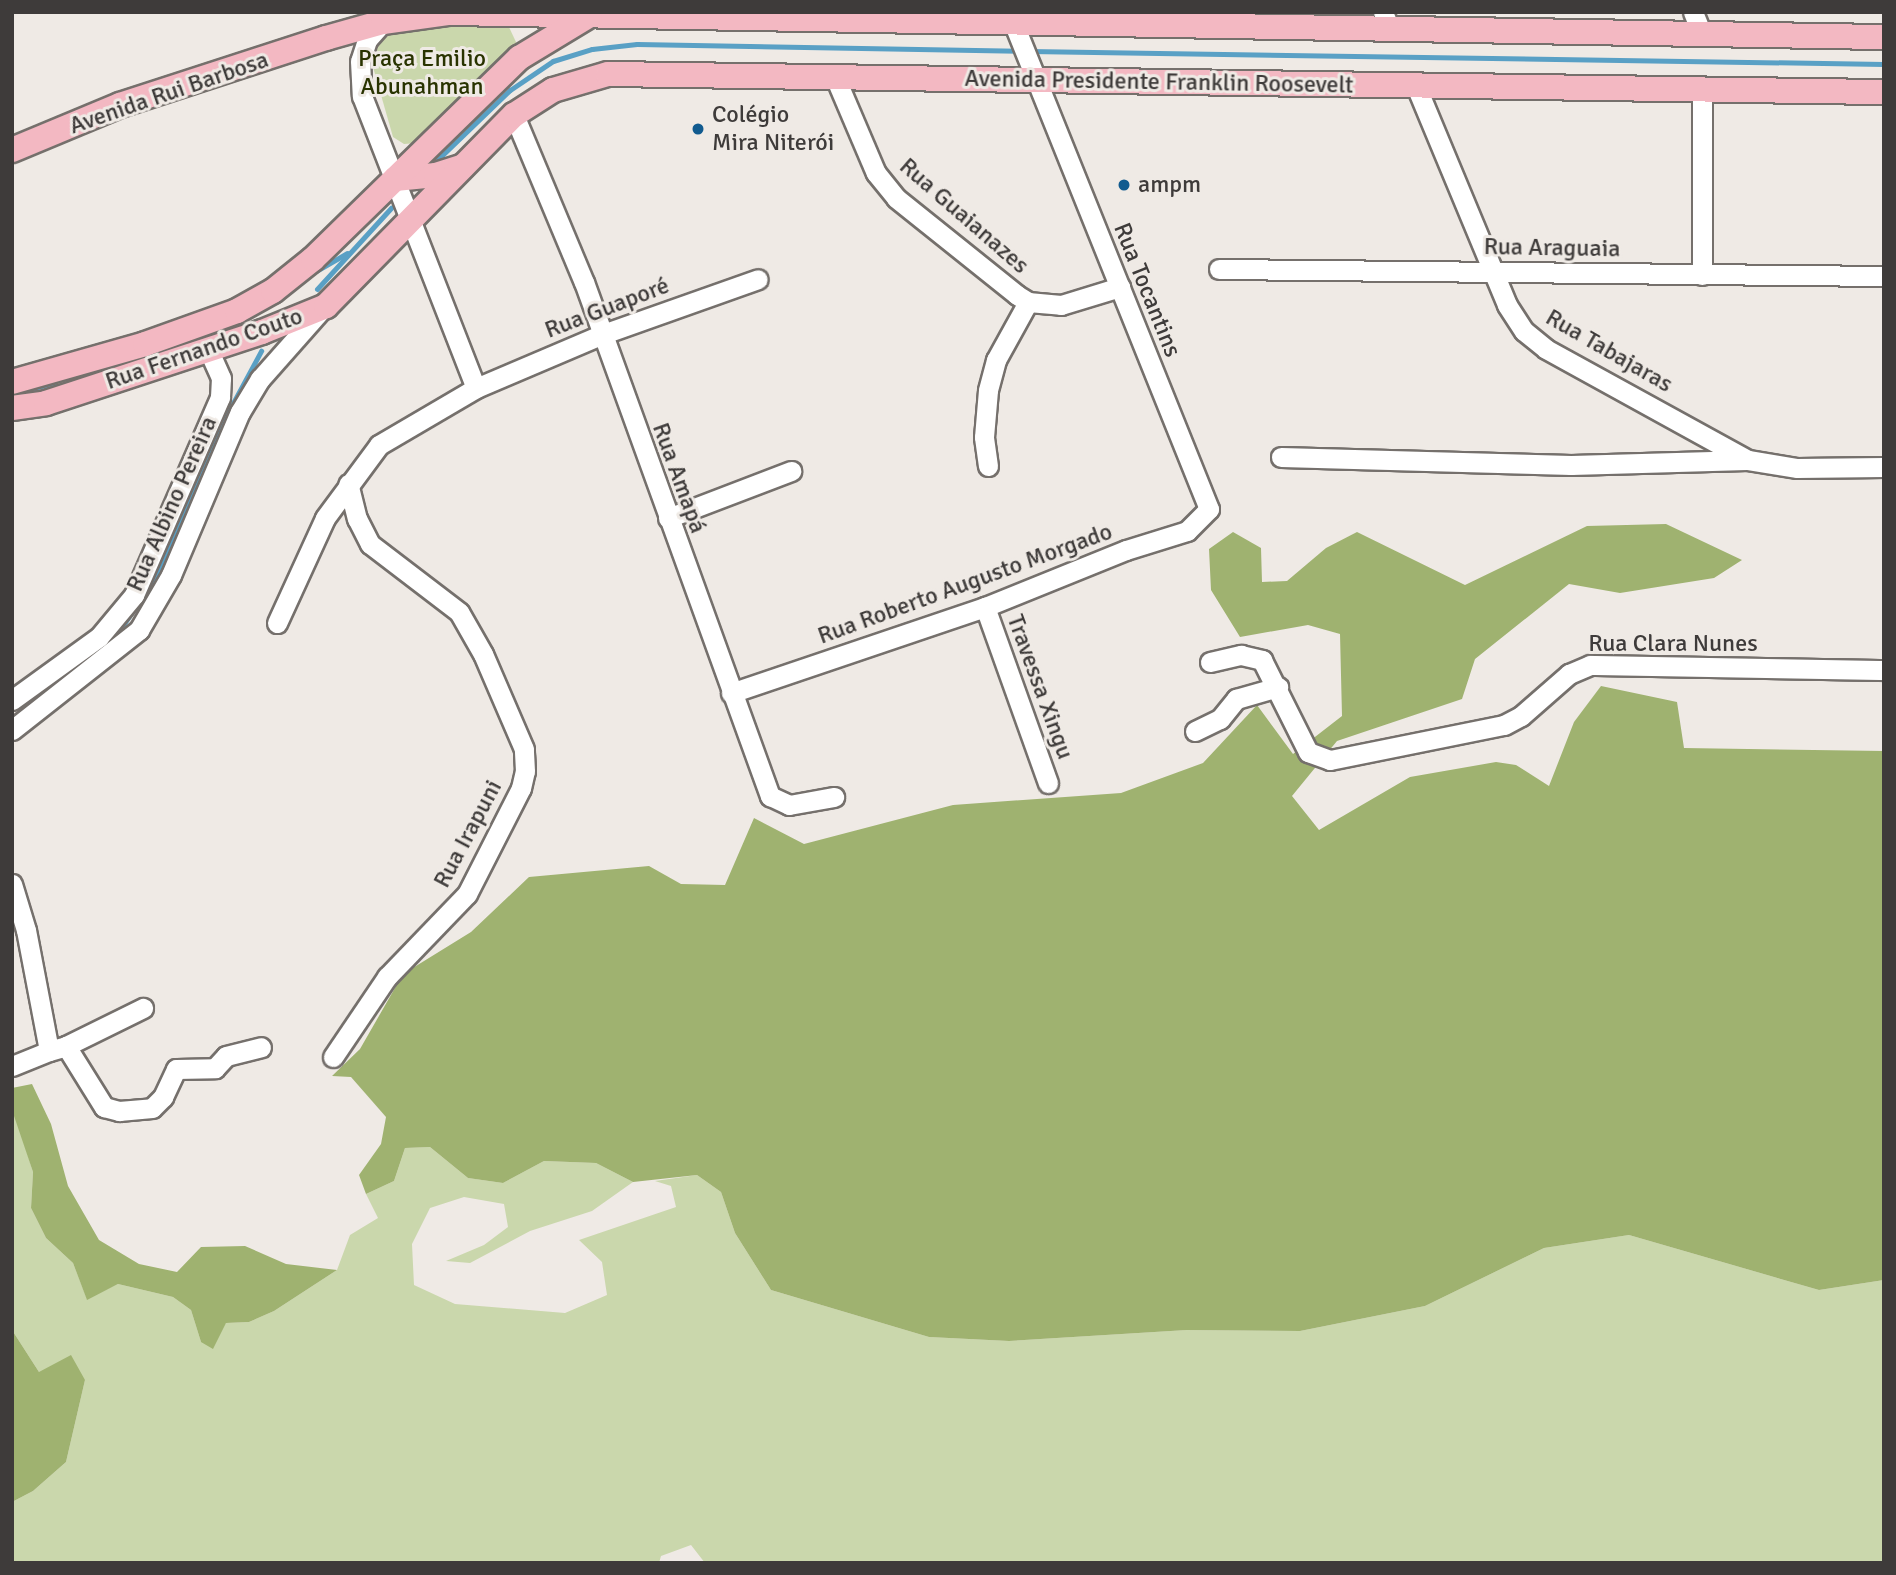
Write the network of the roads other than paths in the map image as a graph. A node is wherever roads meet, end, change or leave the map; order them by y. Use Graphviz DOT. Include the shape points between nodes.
graph roads {
  1 [pos="495,12"];
  2 [pos="594,13"];
  3 [pos="388,17"];
  4 [pos="811,17"];
  5 [pos="1387,21"];
  6 [pos="1697,23"];
  7 [pos="1014,25"];
  8 [pos="1884,37"];
  9 [pos="519,58"];
  10 [pos="1031,70"];
  11 [pos="835,77"];
  12 [pos="1416,86"];
  13 [pos="1702,89"];
  14 [pos="1884,92"];
  15 [pos="514,115"];
  16 [pos="12,150"];
  17 [pos="465,165"];
  18 [pos="395,179"];
  19 [pos="411,222"];
  20 [pos="1219,270"];
  21 [pos="1493,272"];
  22 [pos="1702,275"];
  23 [pos="1884,276"];
  24 [pos="758,279"];
  25 [pos="1119,288"];
  26 [pos="1028,302"];
  27 [pos="326,306"];
  28 [pos="603,334"];
  29 [pos="208,349"];
  30 [pos="12,382"];
  31 [pos="476,388"];
  32 [pos="12,408"];
  33 [pos="1281,457"];
  34 [pos="1748,460"];
  35 [pos="988,466"];
  36 [pos="1884,467"];
  37 [pos="791,471"];
  38 [pos="348,484"];
  39 [pos="1209,509"];
  40 [pos="668,518"];
  41 [pos="985,607"];
  42 [pos="277,623"];
  43 [pos="1210,662"];
  44 [pos="1884,670"];
  45 [pos="1278,687"];
  46 [pos="731,693"];
  47 [pos="12,701"];
  48 [pos="12,730"];
  49 [pos="1195,731"];
  50 [pos="1048,783"];
  51 [pos="834,797"];
  52 [pos="12,884"];
  53 [pos="143,1008"];
  54 [pos="261,1046"];
  55 [pos="57,1049"];
  56 [pos="333,1058"];
  57 [pos="12,1066"];
  1 -- 2 [label="main road"];
  1 -- 3 [label="main road"];
  1 -- 9 [label="main road" via="519,28 523,44"];
  2 -- 4 [label="main road"];
  2 -- 9 [label="main road"];
  3 -- 16 [label="main road, Avenida Rui Barbosa" via="120,105"];
  3 -- 18 [label="street" via="367,40 358,78"];
  4 -- 7 [label="main road"];
  5 -- 6 [label="main road"];
  5 -- 7 [label="main road"];
  6 -- 8 [label="main road"];
  7 -- 10 [label="street, Rua Tocantins"];
  9 -- 18 [label="main road"];
  10 -- 11 [label="main road, Avenida Presidente Franklin Roosevelt"];
  10 -- 12 [label="main road, Avenida Presidente Franklin Roosevelt"];
  10 -- 25 [label="street, Rua Tocantins"];
  11 -- 15 [label="main road, Avenida Presidente Franklin Roosevelt" via="608,74 552,90"];
  11 -- 26 [label="street, Rua Guaianazes" via="876,173 896,198"];
  12 -- 13 [label="main road, Avenida Presidente Franklin Roosevelt"];
  12 -- 21 [label="street, Rua Tabajaras"];
  13 -- 14 [label="main road, Avenida Presidente Franklin Roosevelt"];
  13 -- 22 [label="street"];
  15 -- 17 [label="main road, Avenida Presidente Franklin Roosevelt"];
  15 -- 28 [label="street, Rua Amapá"];
  17 -- 18 [label="main road" via="436,175"];
  17 -- 19 [label="main road, Rua Fernando Couto"];
  18 -- 19 [label="street"];
  18 -- 30 [label="main road, Rua Fernando Couto" via="313,259 273,291 237,311"];
  19 -- 27 [label="main road, Rua Fernando Couto"];
  19 -- 31 [label="street"];
  20 -- 21 [label="street, Rua Araguaia"];
  21 -- 22 [label="street, Rua Araguaia"];
  21 -- 34 [label="street, Rua Tabajaras" via="1524,331 1546,349"];
  22 -- 23 [label="street, Rua Araguaia"];
  24 -- 28 [label="street, Rua Guaporé"];
  25 -- 26 [label="street, Rua Guaianazes" via="1061,305"];
  25 -- 39 [label="street, Rua Tocantins"];
  26 -- 35 [label="street" via="996,360 988,390 984,437"];
  27 -- 29 [label="main road, Rua Fernando Couto"];
  27 -- 48 [label="street, Rua Albino Pereira" via="260,379 240,412 171,575 139,630"];
  28 -- 31 [label="street, Rua Guaporé"];
  28 -- 40 [label="street, Rua Amapá"];
  29 -- 32 [label="main road, Rua Fernando Couto" via="46,402"];
  29 -- 47 [label="street, Rua Albino Pereira" via="221,377 220,397 134,595 99,637"];
  31 -- 38 [label="street, Rua Guaporé" via="379,445"];
  33 -- 34 [label="street" via="1571,465"];
  34 -- 36 [label="street, Rua Tabajaras" via="1797,468"];
  37 -- 40 [label="street"];
  38 -- 42 [label="street, Rua Guaporé" via="325,518"];
  38 -- 56 [label="street, Rua Irapuni" via="357,519 370,544 459,612 483,654 524,749 525,771 521,788 467,894 387,977"];
  39 -- 41 [label="street, Rua Roberto Augusto Morgado" via="1187,531 1126,550"];
  40 -- 46 [label="street, Rua Amapá"];
  41 -- 46 [label="street, Rua Roberto Augusto Morgado"];
  41 -- 50 [label="street, Travessa Xingu"];
  43 -- 45 [label="street, Rua Clara Nunes" via="1255,655"];
  44 -- 45 [label="street, Rua Clara Nunes" via="1590,665 1569,674 1504,725 1330,760 1308,752"];
  45 -- 49 [label="street" via="1236,699 1220,719"];
  46 -- 51 [label="street, Rua Amapá" via="775,801 789,806"];
  52 -- 55 [label="street"];
  53 -- 55 [label="street"];
  54 -- 55 [label="street" via="226,1056 215,1068 176,1069 159,1104 119,1111 96,1100"];
  55 -- 57 [label="street"];
}
